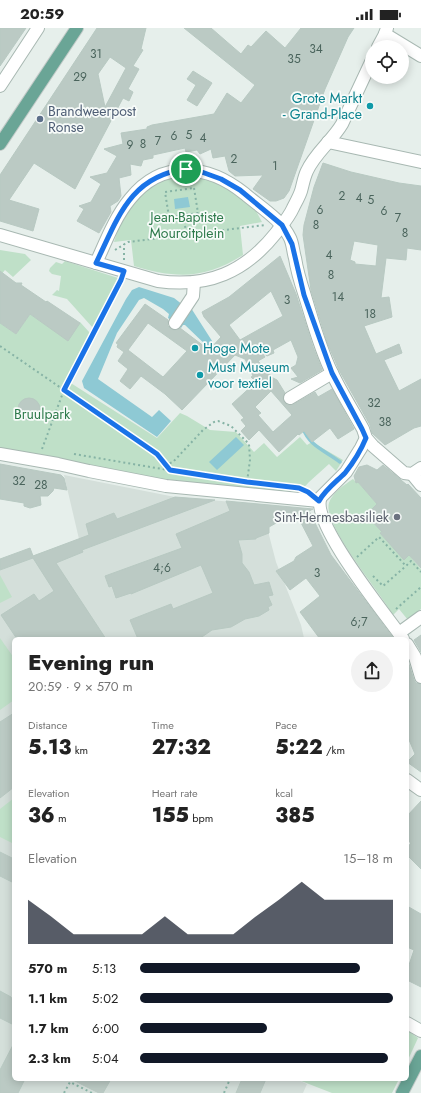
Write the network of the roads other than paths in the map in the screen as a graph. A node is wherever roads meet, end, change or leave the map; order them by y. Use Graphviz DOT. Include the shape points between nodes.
graph roads {
  1 [pos="38,28"];
  2 [pos="77,28"];
  3 [pos="386,31"];
  4 [pos="382,40"];
  5 [pos="421,56"];
  6 [pos="365,75"];
  7 [pos="0,86"];
  8 [pos="328,142"];
  9 [pos="0,144"];
  10 [pos="421,162"];
  11 [pos="282,225"];
  12 [pos="0,235"];
  13 [pos="96,263"];
  14 [pos="194,282"];
  15 [pos="175,323"];
  16 [pos="332,373"];
  17 [pos="290,398"];
  18 [pos="366,438"];
  19 [pos="0,454"];
  20 [pos="416,471"];
  21 [pos="421,485"];
  22 [pos="319,501"];
  23 [pos="421,617"];
  24 [pos="401,636"];
  25 [pos="409,647"];
  26 [pos="421,677"];
  27 [pos="409,781"];
  28 [pos="421,790"];
  29 [pos="409,1024"];
  30 [pos="421,1031"];
  31 [pos="421,1056"];
  32 [pos="409,1079"];
  33 [pos="408,1081"];
  34 [pos="402,1093"];
  1 -- 7 [label="street"];
  2 -- 9 [label="main road"];
  3 -- 4 [label="street"];
  3 -- 5 [label="street"];
  6 -- 8 [label="street" via="342,124"];
  8 -- 10 [label="street"];
  8 -- 11 [label="street" via="307,170 300,193"];
  11 -- 13 [label="street" via="240,190 221,179 199,171 174,171 154,178 130,198"];
  11 -- 14 [label="street" via="261,250 243,265 220,276"];
  11 -- 16 [label="street" via="292,244 304,295"];
  12 -- 13 [label="street"];
  13 -- 14 [label="street" via="158,281"];
  14 -- 15 [label="street" via="193,296"];
  16 -- 17 [label="street"];
  16 -- 18 [label="street"];
  18 -- 20 [label="street" via="400,470 407,474"];
  18 -- 22 [label="street" via="346,472"];
  19 -- 22 [label="street" via="166,486"];
  20 -- 21 [label="street"];
  22 -- 24 [label="street" via="323,519 348,564"];
  23 -- 24 [label="street"];
  25 -- 26 [label="street"];
  27 -- 28 [label="street"];
  29 -- 30 [label="street"];
  31 -- 32 [label="main road"];
  33 -- 34 [label="main road"];
}
